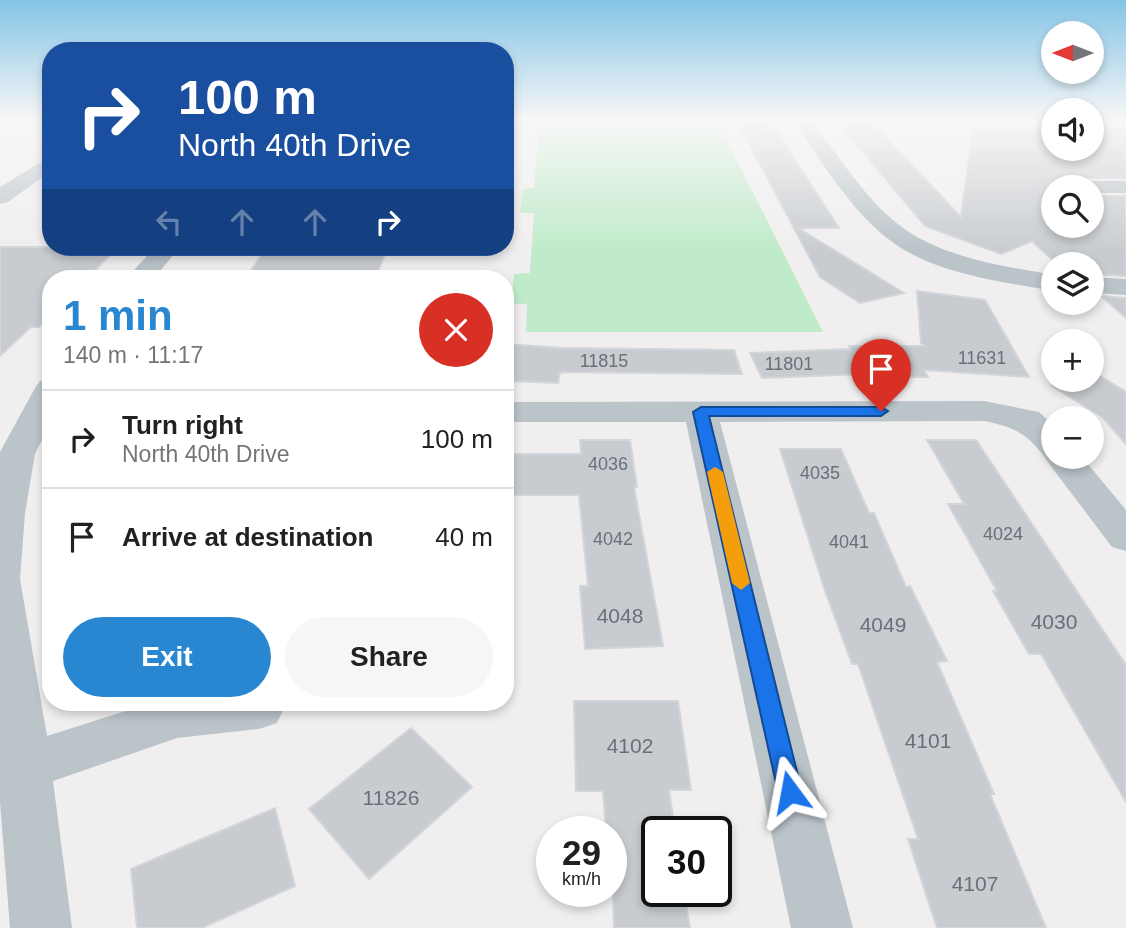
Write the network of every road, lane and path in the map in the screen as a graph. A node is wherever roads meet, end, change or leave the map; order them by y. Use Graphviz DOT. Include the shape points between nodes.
graph roads {
  1 [pos="836,164"];
  2 [pos="42,165"];
  3 [pos="42,168"];
  4 [pos="9,169"];
  5 [pos="1104,187"];
  6 [pos="1126,187"];
  7 [pos="0,197"];
  8 [pos="160,256"];
  9 [pos="941,256"];
  10 [pos="916,266"];
  11 [pos="147,270"];
  12 [pos="1041,281"];
  13 [pos="1104,285"];
  14 [pos="1126,286"];
  15 [pos="514,412"];
  16 [pos="701,412"];
  17 [pos="40,423"];
  18 [pos="1041,433"];
  19 [pos="1072,469"];
  20 [pos="1126,537"];
  21 [pos="0,579"];
  22 [pos="228,711"];
  23 [pos="12,771"];
  24 [pos="41,928"];
  25 [pos="822,928"];
  1 -- 9 [label="street" via="879,220 903,238"];
  2 -- 4 [label="street"];
  3 -- 7 [label="street"];
  5 -- 6 [label="street"];
  8 -- 11 [label="street"];
  9 -- 10 [label="street"];
  9 -- 12 [label="street"];
  13 -- 14 [label="street"];
  15 -- 16 [label="street"];
  16 -- 18 [label="street" via="984,411 1027,419"];
  16 -- 25 [label="street"];
  17 -- 21 [label="street" via="17,454 7,501"];
  19 -- 20 [label="street"];
  21 -- 23 [label="street"];
  22 -- 23 [label="street" via="177,716"];
  23 -- 24 [label="street"];
}
